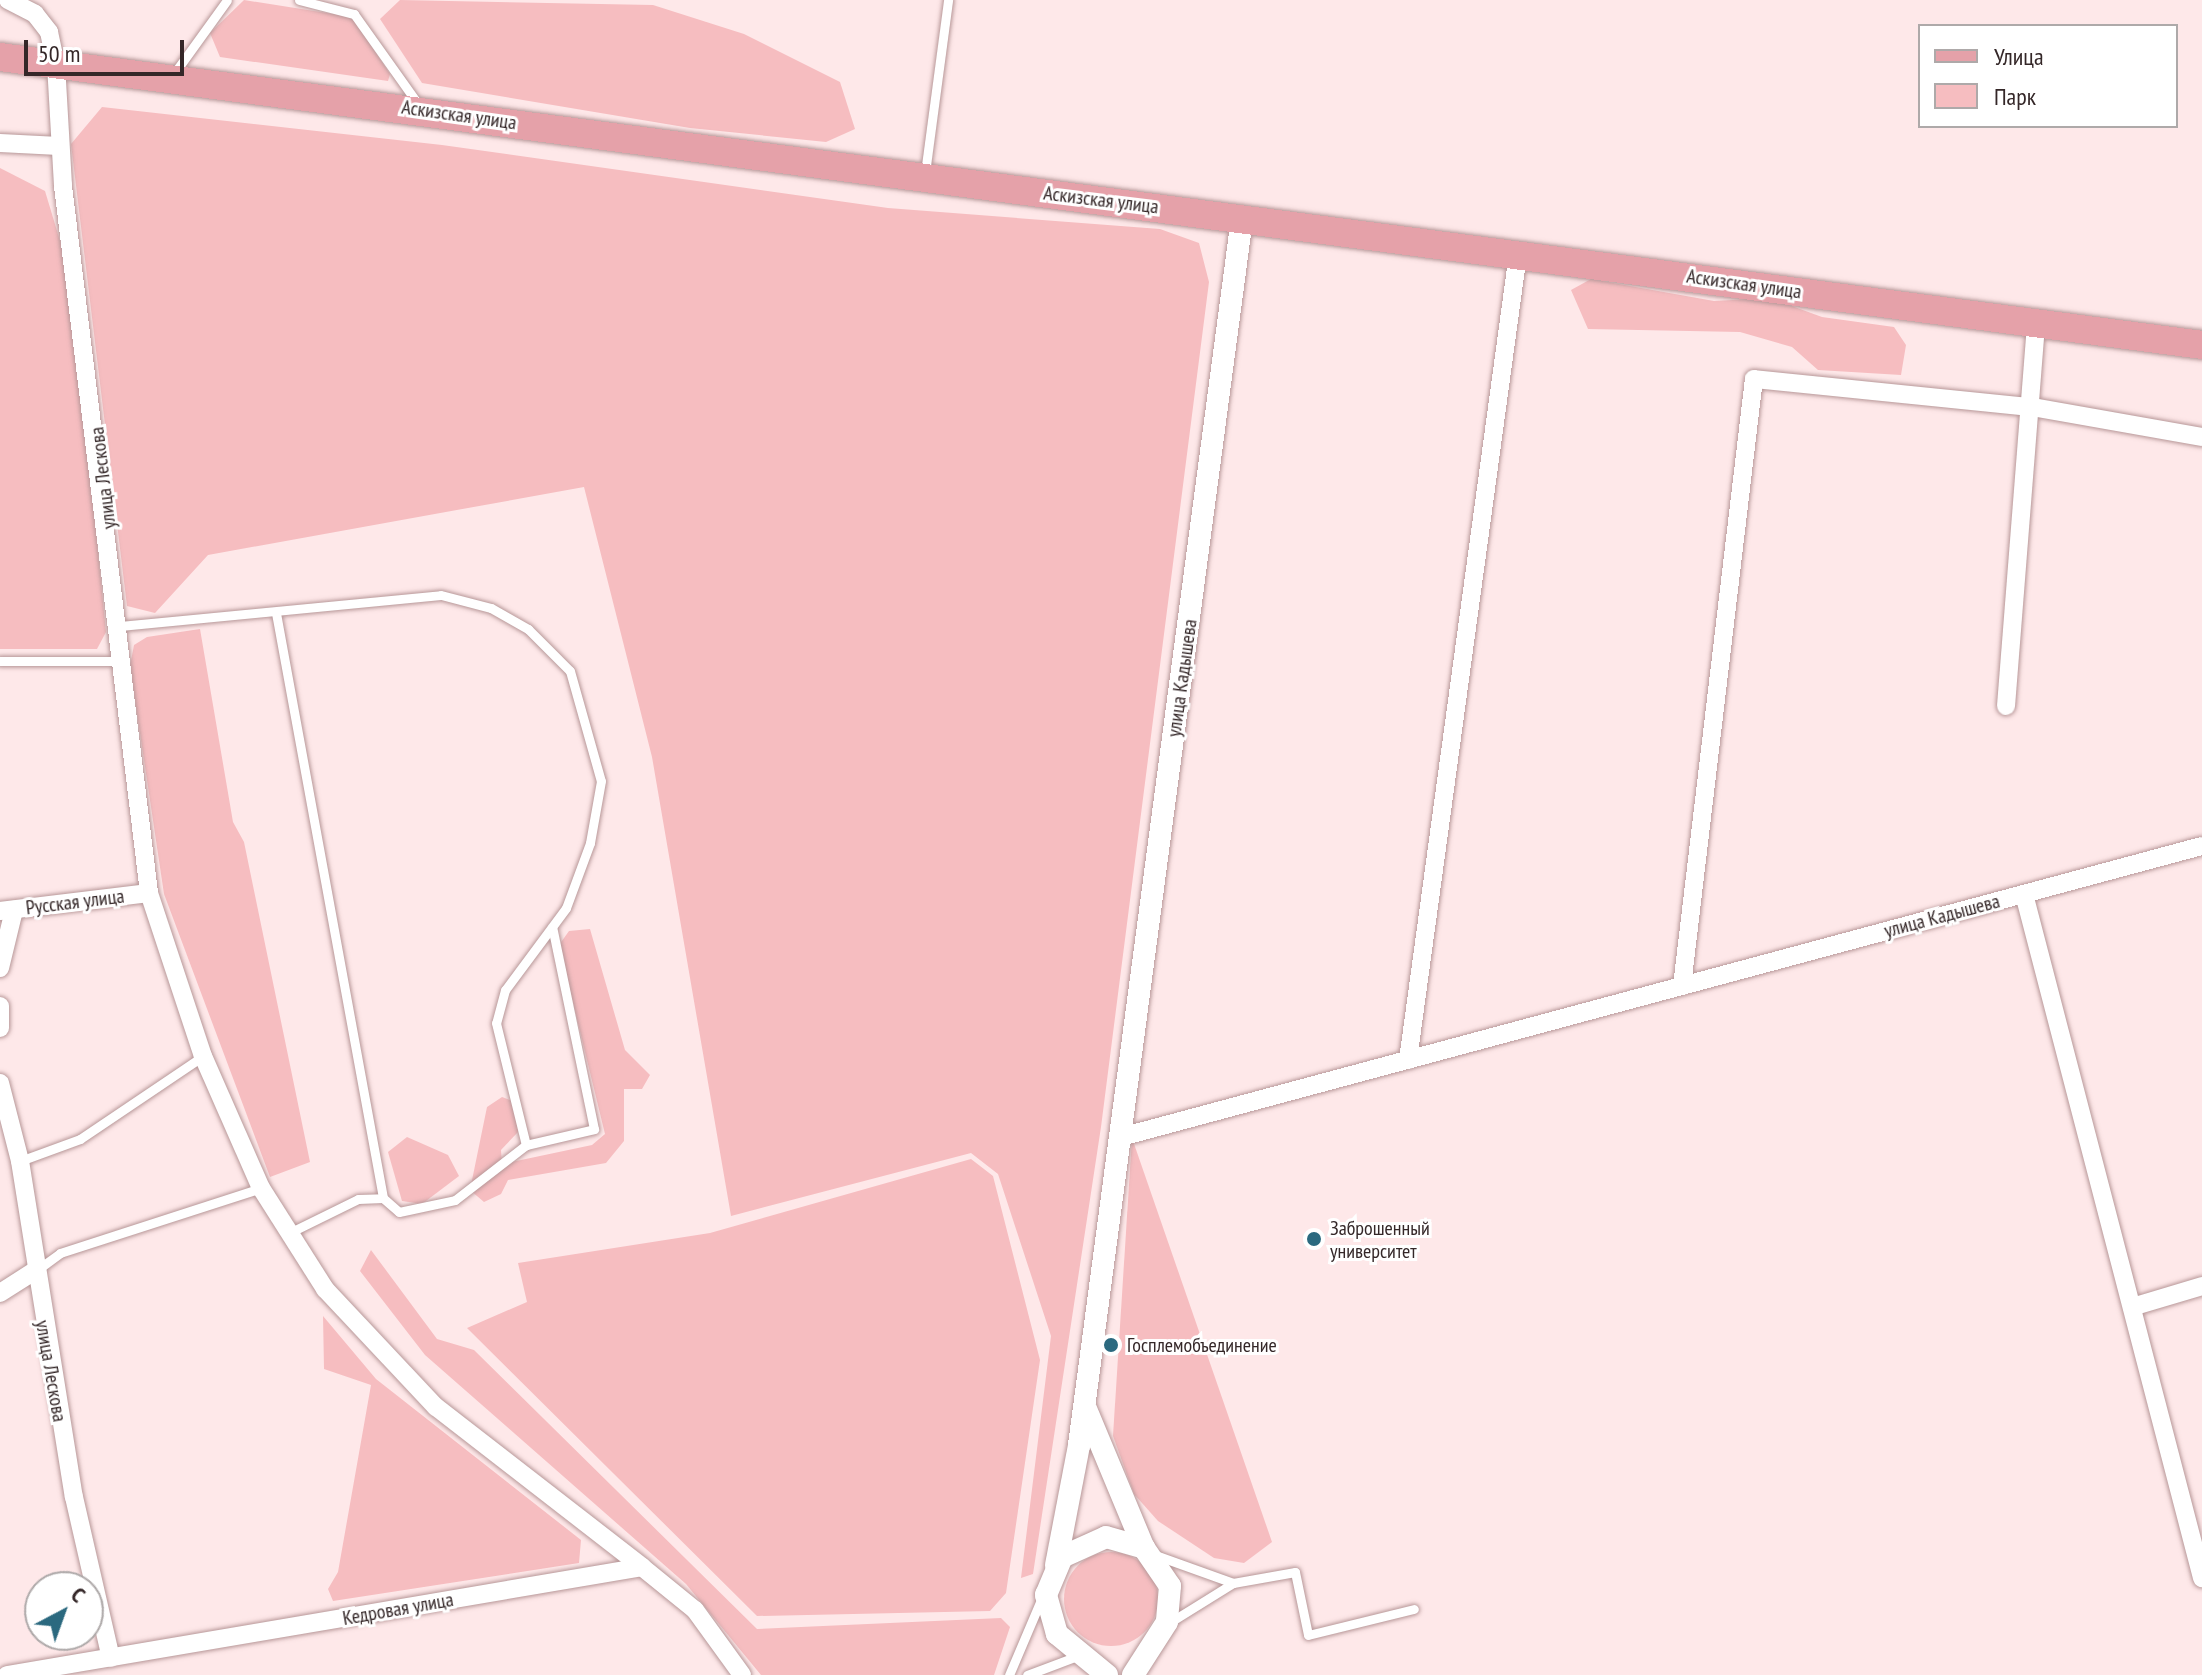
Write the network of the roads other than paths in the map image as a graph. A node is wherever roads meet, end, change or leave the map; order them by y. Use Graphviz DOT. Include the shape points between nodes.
graph roads {
  1 [pos="8,0"];
  2 [pos="227,0"];
  3 [pos="299,0"];
  4 [pos="948,0"];
  5 [pos="0,57"];
  6 [pos="56,64"];
  7 [pos="172,77"];
  8 [pos="422,110"];
  9 [pos="0,143"];
  10 [pos="59,146"];
  11 [pos="925,176"];
  12 [pos="1242,218"];
  13 [pos="1518,254"];
  14 [pos="2036,323"];
  15 [pos="2202,345"];
  16 [pos="2032,407"];
  17 [pos="2202,437"];
  18 [pos="276,613"];
  19 [pos="120,626"];
  20 [pos="0,661"];
  21 [pos="122,661"];
  22 [pos="2006,706"];
  23 [pos="2202,846"];
  24 [pos="149,893"];
  25 [pos="2024,894"];
  26 [pos="7,911"];
  27 [pos="552,927"];
  28 [pos="0,968"];
  29 [pos="1682,986"];
  30 [pos="0,1006"];
  31 [pos="0,1028"];
  32 [pos="203,1056"];
  33 [pos="1408,1060"];
  34 [pos="0,1083"];
  35 [pos="1121,1137"];
  36 [pos="526,1145"];
  37 [pos="20,1161"];
  38 [pos="261,1188"];
  39 [pos="383,1198"];
  40 [pos="288,1234"];
  41 [pos="36,1270"];
  42 [pos="2202,1286"];
  43 [pos="0,1293"];
  44 [pos="2132,1307"];
  45 [pos="1085,1404"];
  46 [pos="1144,1548"];
  47 [pos="642,1567"];
  48 [pos="1052,1575"];
  49 [pos="2202,1578"];
  50 [pos="1233,1583"];
  51 [pos="1414,1609"];
  52 [pos="1157,1638"];
  53 [pos="1080,1655"];
  54 [pos="111,1658"];
  55 [pos="7,1675"];
  56 [pos="742,1675"];
  57 [pos="1009,1675"];
  58 [pos="1027,1675"];
  59 [pos="1107,1675"];
  60 [pos="1133,1675"];
  1 -- 6 [label="street" via="35,14"];
  2 -- 7 [label="lane"];
  3 -- 8 [label="lane" via="354,14"];
  4 -- 11 [label="lane"];
  5 -- 6 [label="main road, Аскизская улица"];
  6 -- 7 [label="main road, Аскизская улица"];
  6 -- 10 [label="street, улица Лескова"];
  7 -- 8 [label="main road, Аскизская улица"];
  8 -- 11 [label="main road, Аскизская улица"];
  9 -- 10 [label="street"];
  10 -- 19 [label="street, улица Лескова"];
  11 -- 12 [label="main road, Аскизская улица"];
  12 -- 13 [label="main road, Аскизская улица"];
  12 -- 35 [label="street, улица Кадышева"];
  13 -- 14 [label="main road, Аскизская улица"];
  13 -- 33 [label="street"];
  14 -- 15 [label="main road, Аскизская улица"];
  14 -- 16 [label="street"];
  16 -- 17 [label="street"];
  16 -- 22 [label="street"];
  16 -- 29 [label="street" via="1754,379"];
  18 -- 19 [label="lane"];
  18 -- 27 [label="lane" via="441,595 491,608 528,629 570,671 601,781 590,843"];
  18 -- 39 [label="lane"];
  19 -- 21 [label="street, улица Лескова"];
  20 -- 21 [label="lane"];
  21 -- 24 [label="street, улица Лескова"];
  23 -- 25 [label="street, улица Кадышева"];
  24 -- 26 [label="street, Русская улица"];
  24 -- 32 [label="street, улица Лескова"];
  25 -- 29 [label="street, улица Кадышева"];
  25 -- 44 [label="street"];
  26 -- 28 [label="street"];
  27 -- 36 [label="lane" via="505,990 496,1023"];
  27 -- 36 [label="lane" via="594,1129"];
  29 -- 33 [label="street, улица Кадышева"];
  30 -- 31 [label="street"];
  32 -- 37 [label="lane" via="80,1139"];
  32 -- 38 [label="street, улица Лескова"];
  33 -- 35 [label="street, улица Кадышева"];
  34 -- 37 [label="street, улица Лескова"];
  35 -- 45 [label="street, улица Кадышева"];
  36 -- 39 [label="lane" via="455,1200 399,1212"];
  37 -- 41 [label="street, улица Лескова"];
  38 -- 40 [label="street, улица Лескова"];
  38 -- 41 [label="lane" via="60,1253"];
  39 -- 40 [label="lane" via="358,1199"];
  40 -- 47 [label="street, улица Лескова" via="399,1374"];
  41 -- 43 [label="street"];
  41 -- 54 [label="street, улица Лескова" via="74,1497"];
  42 -- 44 [label="street"];
  44 -- 49 [label="street"];
  45 -- 46 [label="street"];
  45 -- 48 [label="street, улица Кадышева"];
  46 -- 48 [label="street" via="1096,1538"];
  46 -- 50 [label="lane"];
  46 -- 52 [label="street" via="1170,1586"];
  47 -- 54 [label="street, Кедровая улица"];
  47 -- 56 [label="street" via="695,1610"];
  48 -- 53 [label="street" via="1052,1625"];
  48 -- 57 [label="lane"];
  50 -- 51 [label="lane" via="1295,1572 1308,1635"];
  50 -- 52 [label="lane" via="1182,1611"];
  52 -- 53 [label="street" via="1117,1661"];
  52 -- 60 [label="street"];
  53 -- 58 [label="lane"];
  53 -- 59 [label="street"];
  54 -- 55 [label="street, Кедровая улица"];
}
